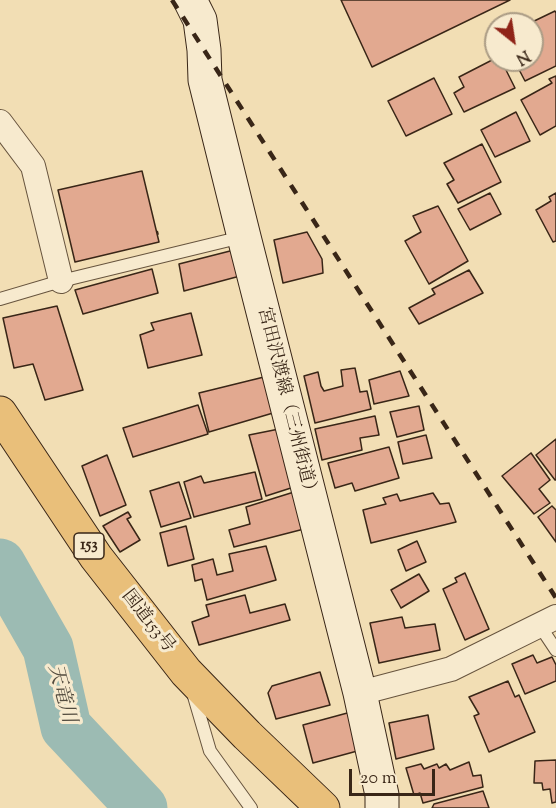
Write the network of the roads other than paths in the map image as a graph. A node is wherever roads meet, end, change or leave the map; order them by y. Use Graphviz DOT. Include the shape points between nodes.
graph roads {
  1 [pos="203,18"];
  2 [pos="0,122"];
  3 [pos="244,237"];
  4 [pos="61,281"];
  5 [pos="0,299"];
  6 [pos="0,413"];
  7 [pos="548,621"];
  8 [pos="556,650"];
  9 [pos="186,672"];
  10 [pos="360,693"];
  11 [pos="251,808"];
  12 [pos="323,808"];
  13 [pos="382,808"];
  1 -- 3 [label="main road, 宮田沢渡線（三州街道）" via="206,80"];
  2 -- 4 [label="street" via="33,166"];
  3 -- 4 [label="lane"];
  3 -- 10 [label="main road, 宮田沢渡線（三州街道）"];
  4 -- 5 [label="lane"];
  6 -- 9 [label="highway, 国道153号 / 153" via="96,556"];
  7 -- 8 [label="lane"];
  7 -- 10 [label="street" via="451,669"];
  9 -- 11 [label="lane" via="210,751"];
  9 -- 12 [label="highway, 国道153号 / 153"];
  10 -- 13 [label="main road, 宮田沢渡線（三州街道）"];
}
